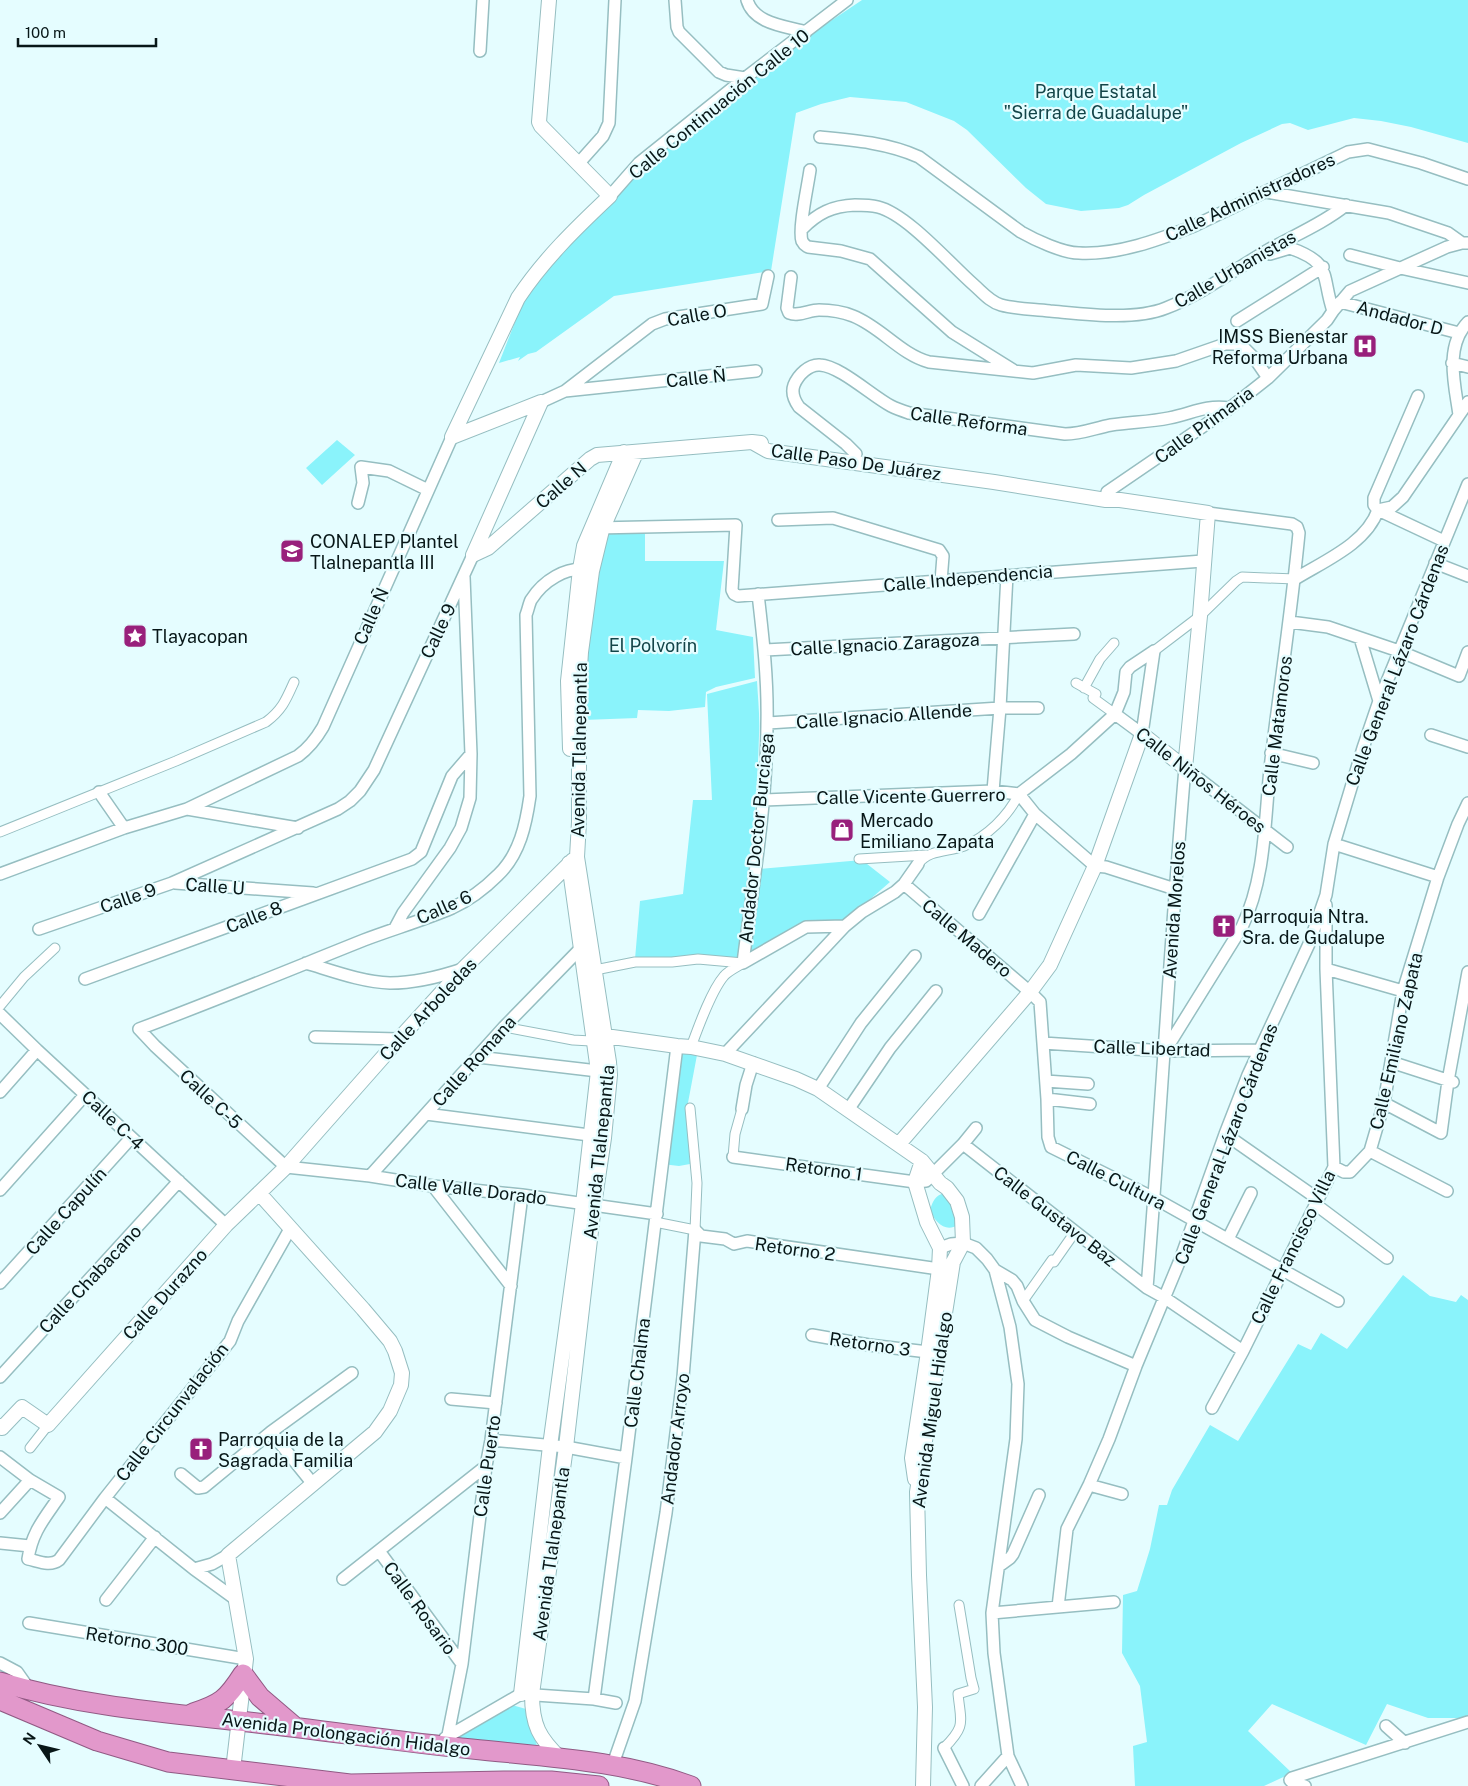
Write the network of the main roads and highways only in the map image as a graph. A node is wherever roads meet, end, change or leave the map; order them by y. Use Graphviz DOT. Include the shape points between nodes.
graph roads {
  1 [pos="0,1682"];
  2 [pos="0,1700"];
  3 [pos="187,1716"];
  4 [pos="295,1727"];
  5 [pos="598,1786"];
  6 [pos="691,1786"];
  1 -- 3 [label="highway, Avenida Prolongación Hidalgo" via="108,1706"];
  2 -- 5 [label="highway, Avenida Prolongación Hidalgo" via="106,1744 168,1762 350,1784 542,1781"];
  3 -- 4 [label="highway, Avenida Prolongación Hidalgo"];
  3 -- 4 [label="highway" via="225,1699 244,1666 260,1697"];
  4 -- 6 [label="highway, Avenida Prolongación Hidalgo" via="443,1741 613,1764"];
}
